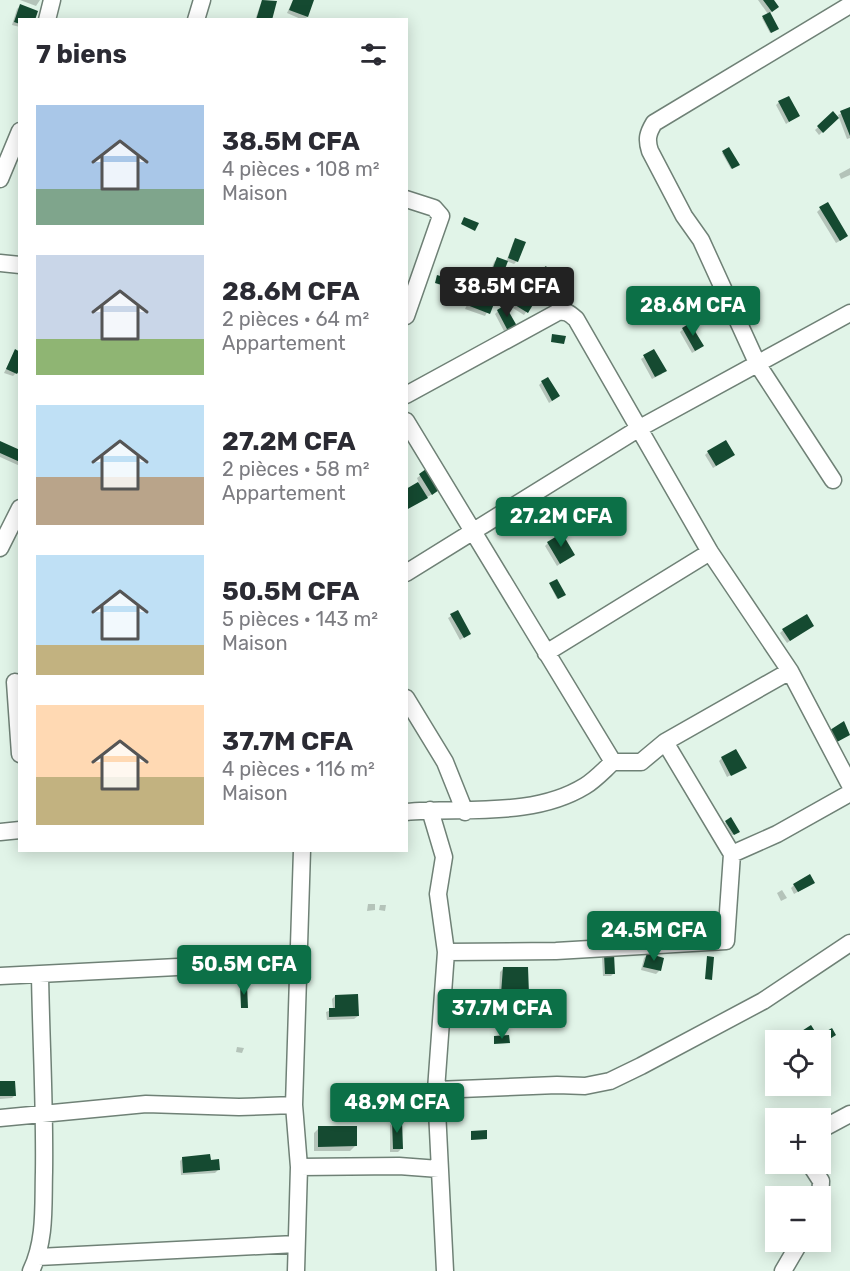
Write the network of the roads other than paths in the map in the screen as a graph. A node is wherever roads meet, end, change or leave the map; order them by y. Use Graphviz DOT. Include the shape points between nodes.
graph roads {
  1 [pos="52,0"];
  2 [pos="202,0"];
  3 [pos="850,5"];
  4 [pos="48,18"];
  5 [pos="197,18"];
  6 [pos="18,136"];
  7 [pos="0,179"];
  8 [pos="408,200"];
  9 [pos="0,263"];
  10 [pos="18,265"];
  11 [pos="408,310"];
  12 [pos="850,313"];
  13 [pos="758,365"];
  14 [pos="408,394"];
  15 [pos="408,424"];
  16 [pos="638,429"];
  17 [pos="833,480"];
  18 [pos="18,512"];
  19 [pos="474,530"];
  20 [pos="0,548"];
  21 [pos="710,552"];
  22 [pos="408,572"];
  23 [pos="546,653"];
  24 [pos="790,671"];
  25 [pos="11,682"];
  26 [pos="408,701"];
  27 [pos="18,738"];
  28 [pos="664,742"];
  29 [pos="614,762"];
  30 [pos="850,785"];
  31 [pos="850,793"];
  32 [pos="430,810"];
  33 [pos="408,812"];
  34 [pos="465,812"];
  35 [pos="18,830"];
  36 [pos="0,832"];
  37 [pos="302,852"];
  38 [pos="732,854"];
  39 [pos="850,943"];
  40 [pos="446,952"];
  41 [pos="299,965"];
  42 [pos="40,974"];
  43 [pos="0,976"];
  44 [pos="436,1090"];
  45 [pos="294,1105"];
  46 [pos="43,1114"];
  47 [pos="850,1114"];
  48 [pos="0,1118"];
  49 [pos="831,1124"];
  50 [pos="299,1167"];
  51 [pos="439,1169"];
  52 [pos="296,1244"];
  53 [pos="794,1252"];
  54 [pos="35,1264"];
  55 [pos="296,1271"];
  56 [pos="445,1271"];
  57 [pos="783,1271"];
  1 -- 4 [label="street"];
  2 -- 5 [label="street"];
  3 -- 13 [label="street" via="654,123 648,132 650,151 701,240"];
  6 -- 7 [label="street"];
  8 -- 11 [label="street" via="434,208 441,216"];
  9 -- 10 [label="street"];
  12 -- 13 [label="street"];
  13 -- 16 [label="street"];
  13 -- 17 [label="street"];
  14 -- 16 [label="street" via="566,311 576,319"];
  15 -- 19 [label="street"];
  16 -- 19 [label="street"];
  16 -- 21 [label="street"];
  18 -- 20 [label="street"];
  19 -- 22 [label="street"];
  19 -- 23 [label="street"];
  21 -- 23 [label="street"];
  21 -- 24 [label="street"];
  23 -- 29 [label="street"];
  24 -- 28 [label="street"];
  24 -- 30 [label="street"];
  25 -- 27 [label="street"];
  26 -- 34 [label="street" via="445,762"];
  28 -- 29 [label="street" via="641,762"];
  28 -- 38 [label="street"];
  29 -- 34 [label="street" via="585,786 542,805"];
  31 -- 38 [label="street"];
  32 -- 33 [label="street"];
  32 -- 34 [label="street"];
  32 -- 40 [label="street" via="444,857 438,894"];
  35 -- 36 [label="street"];
  37 -- 41 [label="street"];
  38 -- 40 [label="street" via="726,941 556,951"];
  39 -- 44 [label="street" via="763,1001 610,1081 585,1086"];
  40 -- 44 [label="street"];
  41 -- 42 [label="street" via="257,963"];
  41 -- 45 [label="street"];
  42 -- 43 [label="street"];
  42 -- 46 [label="street"];
  44 -- 51 [label="street"];
  45 -- 46 [label="street" via="146,1104"];
  45 -- 50 [label="street"];
  46 -- 48 [label="street"];
  46 -- 54 [label="street" via="43,1227"];
  47 -- 49 [label="street"];
  50 -- 51 [label="street"];
  50 -- 52 [label="street"];
  51 -- 56 [label="street"];
  52 -- 54 [label="street"];
  52 -- 55 [label="street"];
  53 -- 57 [label="street"];
}
